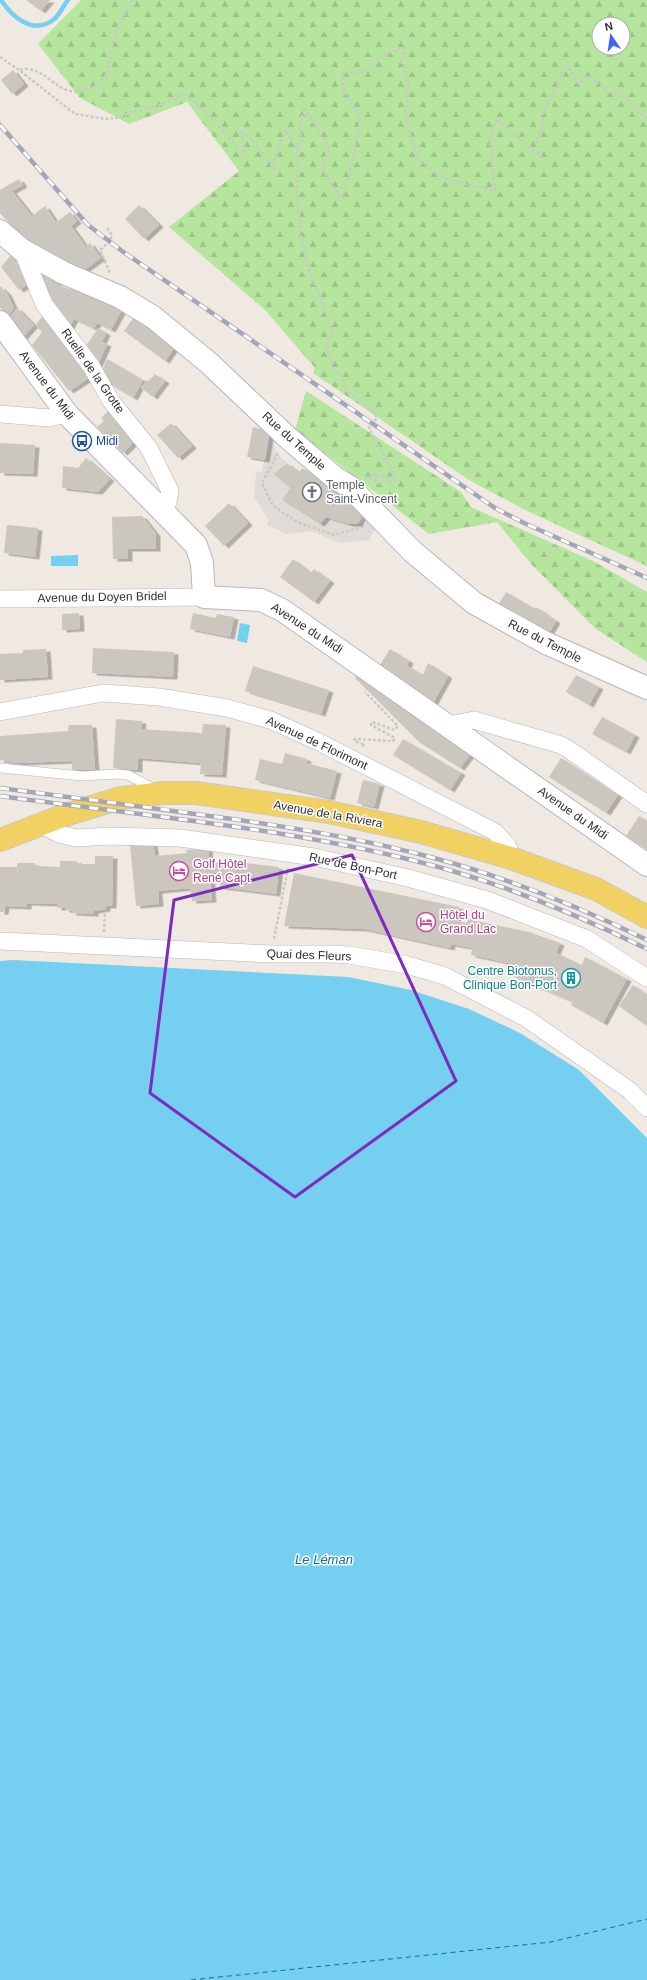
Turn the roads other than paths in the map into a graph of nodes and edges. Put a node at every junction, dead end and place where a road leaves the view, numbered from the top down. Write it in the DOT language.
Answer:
graph roads {
  1 [pos="0,231"];
  2 [pos="22,250"];
  3 [pos="0,322"];
  4 [pos="0,414"];
  5 [pos="67,414"];
  6 [pos="162,511"];
  7 [pos="204,597"];
  8 [pos="0,600"];
  9 [pos="647,688"];
  10 [pos="0,712"];
  11 [pos="449,725"];
  12 [pos="0,768"];
  13 [pos="163,792"];
  14 [pos="647,804"];
  15 [pos="40,824"];
  16 [pos="0,840"];
  17 [pos="511,858"];
  18 [pos="647,866"];
  19 [pos="647,917"];
  20 [pos="0,941"];
  21 [pos="647,978"];
  22 [pos="647,1108"];
  1 -- 2 [label="street, Rue du Temple"];
  2 -- 6 [label="street, Ruelle de la Grotte"];
  2 -- 9 [label="street, Rue du Temple"];
  3 -- 5 [label="street, Avenue du Midi"];
  4 -- 5 [label="street"];
  5 -- 6 [label="street, Avenue du Midi"];
  6 -- 7 [label="street, Avenue du Midi"];
  7 -- 8 [label="street, Avenue du Doyen Bridel"];
  7 -- 11 [label="street, Avenue du Midi"];
  10 -- 17 [label="street, Avenue de Florimont"];
  11 -- 14 [label="street"];
  11 -- 18 [label="street, Avenue du Midi"];
  12 -- 13 [label="lane"];
  13 -- 15 [label="main road, Avenue de la Riviera"];
  13 -- 17 [label="main road, Avenue de la Riviera"];
  15 -- 16 [label="main road, Avenue de la Riviera"];
  15 -- 21 [label="street, Rue de Bon-Port"];
  17 -- 19 [label="main road, Avenue de la Riviera"];
  20 -- 22 [label="street, Quai des Fleurs"];
}
